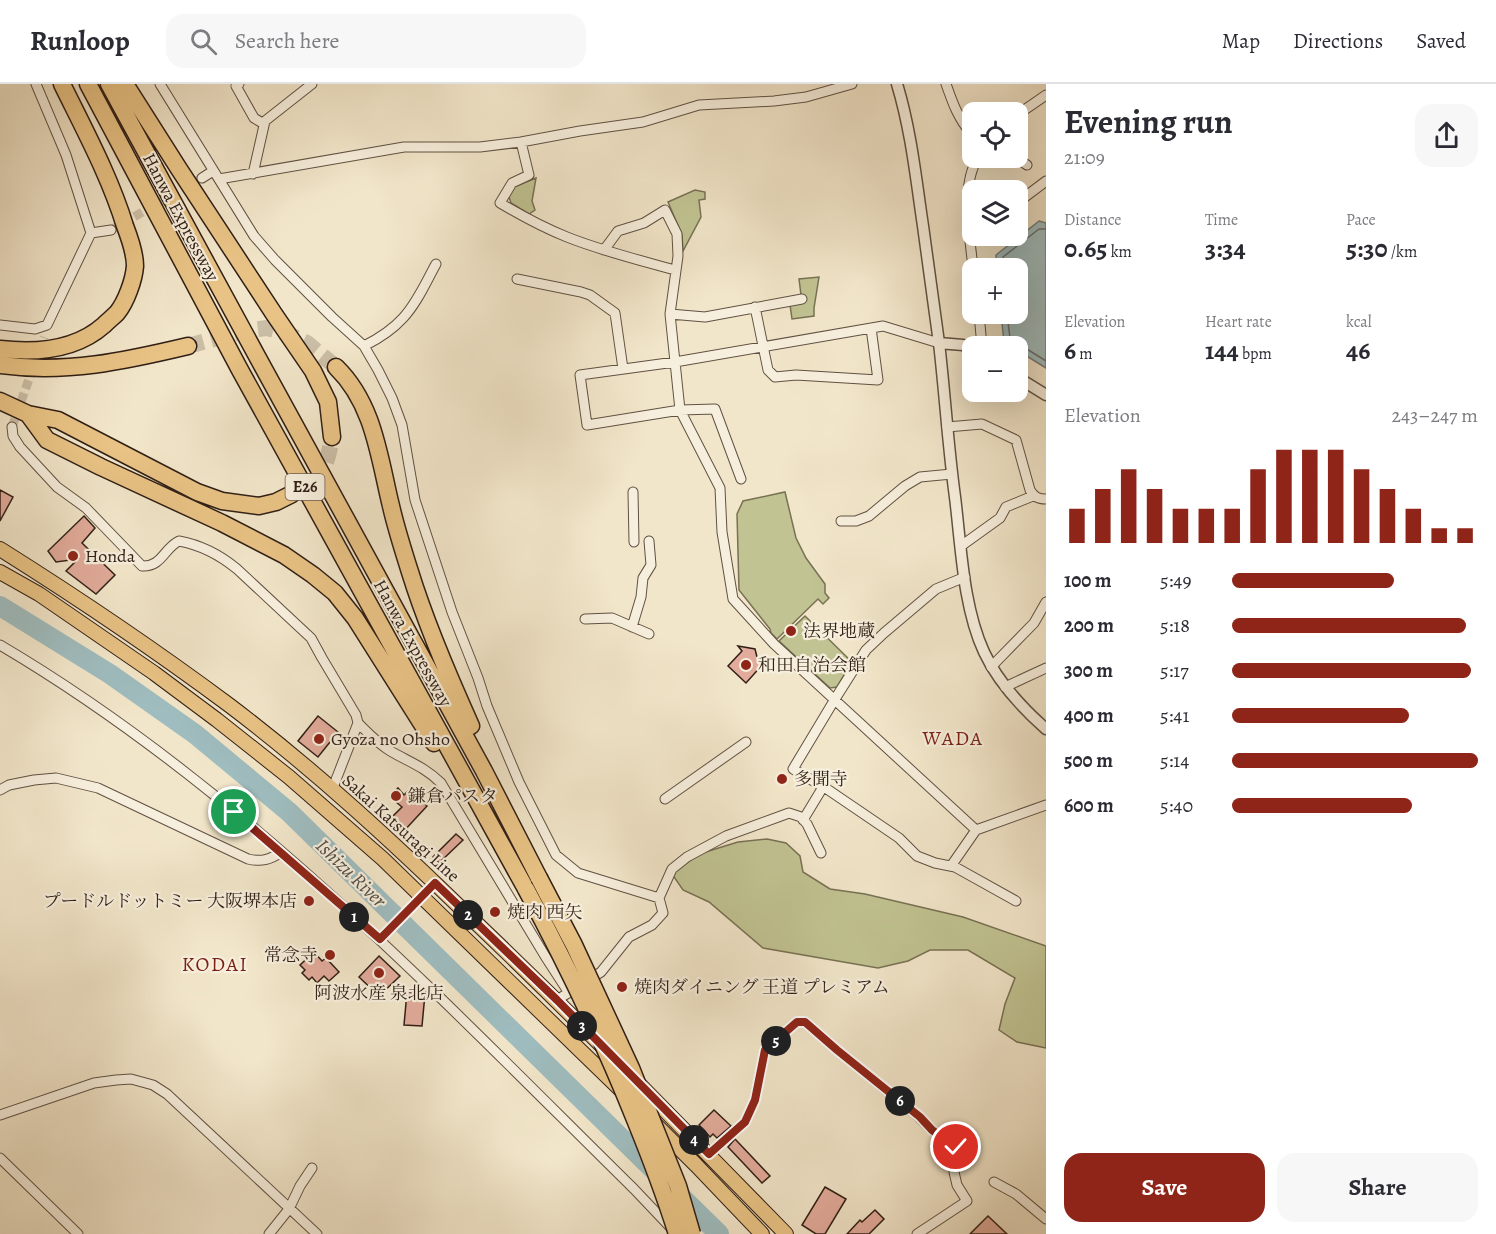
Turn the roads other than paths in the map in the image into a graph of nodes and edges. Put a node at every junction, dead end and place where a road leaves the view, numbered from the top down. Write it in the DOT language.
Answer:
graph roads {
  1 [pos="36,84"];
  2 [pos="62,84"];
  3 [pos="88,84"];
  4 [pos="110,84"];
  5 [pos="125,84"];
  6 [pos="160,84"];
  7 [pos="239,84"];
  8 [pos="312,84"];
  9 [pos="852,84"];
  10 [pos="897,84"];
  11 [pos="946,84"];
  12 [pos="1046,95"];
  13 [pos="1028,107"];
  14 [pos="962,122"];
  15 [pos="264,124"];
  16 [pos="521,142"];
  17 [pos="253,174"];
  18 [pos="216,175"];
  19 [pos="202,178"];
  20 [pos="1046,181"];
  21 [pos="1028,195"];
  22 [pos="111,230"];
  23 [pos="91,233"];
  24 [pos="604,250"];
  25 [pos="436,264"];
  26 [pos="675,270"];
  27 [pos="517,279"];
  28 [pos="802,298"];
  29 [pos="755,307"];
  30 [pos="670,314"];
  31 [pos="0,325"];
  32 [pos="47,326"];
  33 [pos="871,328"];
  34 [pos="44,337"];
  35 [pos="939,343"];
  36 [pos="764,345"];
  37 [pos="962,345"];
  38 [pos="188,346"];
  39 [pos="364,346"];
  40 [pos="0,349"];
  41 [pos="675,362"];
  42 [pos="0,365"];
  43 [pos="336,367"];
  44 [pos="623,369"];
  45 [pos="1028,384"];
  46 [pos="1046,395"];
  47 [pos="0,401"];
  48 [pos="680,410"];
  49 [pos="28,414"];
  50 [pos="12,428"];
  51 [pos="947,428"];
  52 [pos="332,437"];
  53 [pos="952,474"];
  54 [pos="741,479"];
  55 [pos="633,492"];
  56 [pos="292,494"];
  57 [pos="1034,496"];
  58 [pos="1046,498"];
  59 [pos="841,521"];
  60 [pos="649,541"];
  61 [pos="634,542"];
  62 [pos="961,546"];
  63 [pos="0,549"];
  64 [pos="0,572"];
  65 [pos="964,577"];
  66 [pos="1046,602"];
  67 [pos="585,619"];
  68 [pos="632,627"];
  69 [pos="649,634"];
  70 [pos="0,645"];
  71 [pos="991,667"];
  72 [pos="1046,668"];
  73 [pos="1005,687"];
  74 [pos="835,699"];
  75 [pos="358,723"];
  76 [pos="1046,729"];
  77 [pos="746,742"];
  78 [pos="484,771"];
  79 [pos="823,786"];
  80 [pos="0,790"];
  81 [pos="332,790"];
  82 [pos="665,798"];
  83 [pos="1046,805"];
  84 [pos="803,820"];
  85 [pos="976,830"];
  86 [pos="281,852"];
  87 [pos="821,852"];
  88 [pos="951,866"];
  89 [pos="435,883"];
  90 [pos="533,884"];
  91 [pos="659,898"];
  92 [pos="417,900"];
  93 [pos="1016,901"];
  94 [pos="382,937"];
  95 [pos="563,996"];
  96 [pos="605,1050"];
  97 [pos="0,1115"];
  98 [pos="709,1154"];
  99 [pos="0,1158"];
  100 [pos="312,1168"];
  101 [pos="994,1182"];
  102 [pos="289,1209"];
  103 [pos="1046,1219"];
  104 [pos="78,1234"];
  105 [pos="269,1234"];
  106 [pos="317,1234"];
  107 [pos="677,1234"];
  108 [pos="692,1234"];
  109 [pos="762,1234"];
  110 [pos="786,1234"];
  111 [pos="916,1234"];
  1 -- 23 [label="street"];
  2 -- 40 [label="highway"];
  3 -- 90 [label="highway, Hanwa Expressway / E26"];
  4 -- 78 [label="highway, Hanwa Expressway / E26"];
  5 -- 52 [label="highway"];
  6 -- 18 [label="street"];
  7 -- 15 [label="street"];
  8 -- 15 [label="street"];
  9 -- 16 [label="street"];
  10 -- 35 [label="street"];
  11 -- 14 [label="street"];
  12 -- 13 [label="street"];
  15 -- 17 [label="street"];
  16 -- 17 [label="street"];
  16 -- 24 [label="street"];
  17 -- 18 [label="street"];
  18 -- 19 [label="street"];
  18 -- 39 [label="street"];
  20 -- 21 [label="street"];
  22 -- 23 [label="street"];
  23 -- 32 [label="street"];
  24 -- 26 [label="street"];
  24 -- 26 [label="street"];
  25 -- 39 [label="street"];
  26 -- 30 [label="street"];
  27 -- 44 [label="street"];
  28 -- 29 [label="street"];
  29 -- 30 [label="street"];
  29 -- 36 [label="street"];
  30 -- 41 [label="street"];
  31 -- 32 [label="street"];
  32 -- 34 [label="street"];
  33 -- 35 [label="street"];
  33 -- 36 [label="street"];
  33 -- 36 [label="street"];
  35 -- 37 [label="street"];
  35 -- 51 [label="street"];
  36 -- 41 [label="street"];
  38 -- 42 [label="highway"];
  39 -- 91 [label="street"];
  41 -- 44 [label="street"];
  41 -- 48 [label="street"];
  43 -- 78 [label="highway"];
  44 -- 48 [label="street"];
  45 -- 46 [label="street"];
  47 -- 49 [label="highway"];
  48 -- 54 [label="street"];
  48 -- 74 [label="street"];
  49 -- 56 [label="highway"];
  49 -- 90 [label="highway"];
  50 -- 75 [label="street"];
  51 -- 53 [label="street"];
  51 -- 57 [label="street"];
  53 -- 59 [label="street"];
  53 -- 62 [label="street"];
  55 -- 61 [label="street"];
  57 -- 58 [label="street"];
  57 -- 62 [label="street"];
  60 -- 68 [label="street"];
  62 -- 65 [label="street"];
  63 -- 81 [label="main road, Sakai Katsuragi Line"];
  64 -- 92 [label="main road, Sakai Katsuragi Line"];
  65 -- 71 [label="street"];
  65 -- 74 [label="street"];
  66 -- 71 [label="street"];
  67 -- 68 [label="street"];
  68 -- 69 [label="street"];
  70 -- 86 [label="street"];
  71 -- 73 [label="street"];
  72 -- 73 [label="street"];
  73 -- 76 [label="street"];
  74 -- 79 [label="street"];
  74 -- 85 [label="street"];
  75 -- 81 [label="street"];
  75 -- 95 [label="street"];
  77 -- 82 [label="street"];
  78 -- 90 [label="highway, Hanwa Expressway / E26"];
  79 -- 84 [label="street"];
  79 -- 88 [label="street"];
  80 -- 86 [label="street"];
  81 -- 89 [label="main road, Sakai Katsuragi Line"];
  83 -- 85 [label="street"];
  84 -- 87 [label="street"];
  84 -- 91 [label="street"];
  85 -- 88 [label="street"];
  86 -- 94 [label="street"];
  88 -- 93 [label="street"];
  89 -- 92 [label="street"];
  89 -- 95 [label="main road, Sakai Katsuragi Line"];
  90 -- 96 [label="highway, Hanwa Expressway / E26, bridge"];
  90 -- 108 [label="highway, Hanwa Expressway / E26, bridge"];
  91 -- 95 [label="street"];
  92 -- 94 [label="street"];
  92 -- 109 [label="main road, Sakai Katsuragi Line"];
  94 -- 107 [label="street"];
  95 -- 96 [label="main road, Sakai Katsuragi Line"];
  96 -- 98 [label="main road, Sakai Katsuragi Line"];
  96 -- 107 [label="highway, Hanwa Expressway / E26, bridge"];
  97 -- 102 [label="street"];
  98 -- 110 [label="main road, Sakai Katsuragi Line"];
  98 -- 111 [label="street"];
  99 -- 104 [label="street"];
  100 -- 102 [label="street"];
  101 -- 103 [label="street"];
  102 -- 105 [label="street"];
  102 -- 106 [label="street"];
}
